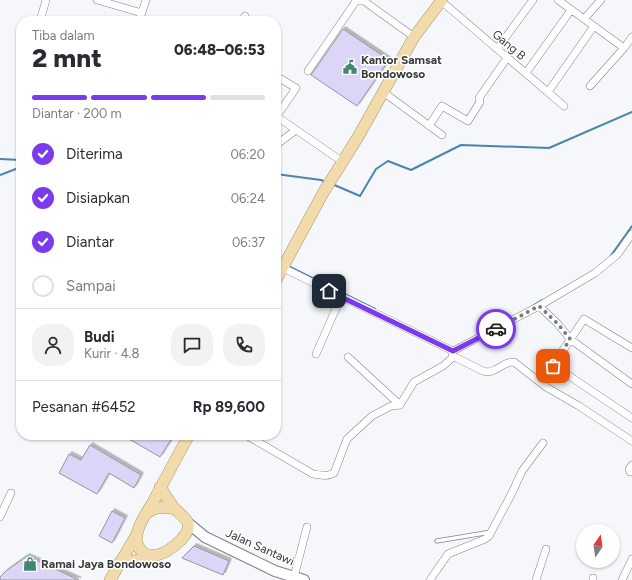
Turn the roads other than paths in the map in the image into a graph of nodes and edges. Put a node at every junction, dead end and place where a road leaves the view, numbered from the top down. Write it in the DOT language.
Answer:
graph roads {
  1 [pos="46,0"];
  2 [pos="97,0"];
  3 [pos="146,0"];
  4 [pos="361,0"];
  5 [pos="441,0"];
  6 [pos="533,0"];
  7 [pos="558,0"];
  8 [pos="601,0"];
  9 [pos="571,10"];
  10 [pos="142,13"];
  11 [pos="41,16"];
  12 [pos="141,16"];
  13 [pos="584,19"];
  14 [pos="594,26"];
  15 [pos="414,37"];
  16 [pos="632,38"];
  17 [pos="624,48"];
  18 [pos="497,49"];
  19 [pos="507,58"];
  20 [pos="308,71"];
  21 [pos="526,74"];
  22 [pos="281,79"];
  23 [pos="590,86"];
  24 [pos="383,92"];
  25 [pos="548,92"];
  26 [pos="564,106"];
  27 [pos="281,109"];
  28 [pos="281,120"];
  29 [pos="429,126"];
  30 [pos="296,130"];
  31 [pos="442,135"];
  32 [pos="281,141"];
  33 [pos="343,162"];
  34 [pos="632,234"];
  35 [pos="285,264"];
  36 [pos="281,271"];
  37 [pos="341,297"];
  38 [pos="539,306"];
  39 [pos="570,339"];
  40 [pos="632,348"];
  41 [pos="453,353"];
  42 [pos="316,354"];
  43 [pos="348,357"];
  44 [pos="632,384"];
  45 [pos="400,404"];
  46 [pos="632,418"];
  47 [pos="186,440"];
  48 [pos="255,440"];
  49 [pos="632,441"];
  50 [pos="543,443"];
  51 [pos="160,488"];
  52 [pos="11,493"];
  53 [pos="175,509"];
  54 [pos="147,513"];
  55 [pos="0,517"];
  56 [pos="188,522"];
  57 [pos="308,527"];
  58 [pos="490,532"];
  59 [pos="137,534"];
  60 [pos="205,537"];
  61 [pos="181,540"];
  62 [pos="437,541"];
  63 [pos="546,549"];
  64 [pos="150,556"];
  65 [pos="632,559"];
  66 [pos="120,562"];
  67 [pos="626,577"];
  68 [pos="299,578"];
  69 [pos="110,580"];
  70 [pos="430,580"];
  71 [pos="536,580"];
  1 -- 11 [label="street"];
  2 -- 10 [label="street"];
  3 -- 10 [label="street"];
  4 -- 15 [label="street"];
  4 -- 20 [label="street"];
  5 -- 15 [label="main road"];
  5 -- 18 [label="street, Gang B"];
  6 -- 18 [label="street"];
  7 -- 9 [label="street"];
  8 -- 13 [label="street"];
  9 -- 13 [label="street"];
  9 -- 21 [label="street"];
  10 -- 12 [label="street"];
  13 -- 14 [label="street"];
  14 -- 17 [label="street"];
  14 -- 25 [label="street"];
  15 -- 24 [label="main road"];
  16 -- 17 [label="street"];
  17 -- 23 [label="street"];
  18 -- 19 [label="street, Gang B"];
  19 -- 21 [label="street, Gang B"];
  19 -- 29 [label="street"];
  21 -- 25 [label="street, Gang B"];
  22 -- 27 [label="street"];
  24 -- 29 [label="street"];
  24 -- 33 [label="main road"];
  25 -- 26 [label="street, Gang B"];
  28 -- 30 [label="street"];
  29 -- 31 [label="street"];
  30 -- 32 [label="street"];
  30 -- 33 [label="street"];
  33 -- 35 [label="main road"];
  34 -- 38 [label="street"];
  35 -- 36 [label="main road"];
  35 -- 37 [label="street"];
  37 -- 41 [label="street"];
  37 -- 42 [label="street"];
  38 -- 39 [label="street"];
  38 -- 41 [label="street"];
  39 -- 40 [label="street"];
  39 -- 44 [label="street"];
  39 -- 46 [label="street"];
  41 -- 45 [label="street"];
  41 -- 49 [label="street"];
  43 -- 45 [label="street"];
  45 -- 48 [label="street"];
  47 -- 51 [label="main road"];
  50 -- 58 [label="street"];
  51 -- 53 [label="main road"];
  51 -- 54 [label="main road"];
  52 -- 55 [label="street"];
  53 -- 54 [label="main road"];
  53 -- 56 [label="main road"];
  54 -- 59 [label="main road"];
  56 -- 60 [label="main road, Jalan Santawi"];
  56 -- 61 [label="main road"];
  57 -- 68 [label="street"];
  58 -- 62 [label="lane"];
  58 -- 70 [label="street"];
  59 -- 64 [label="main road"];
  59 -- 66 [label="main road"];
  60 -- 61 [label="main road"];
  60 -- 68 [label="main road, Jalan Santawi"];
  61 -- 64 [label="main road"];
  63 -- 71 [label="street"];
  64 -- 66 [label="main road"];
  65 -- 67 [label="street"];
  66 -- 69 [label="main road"];
}
